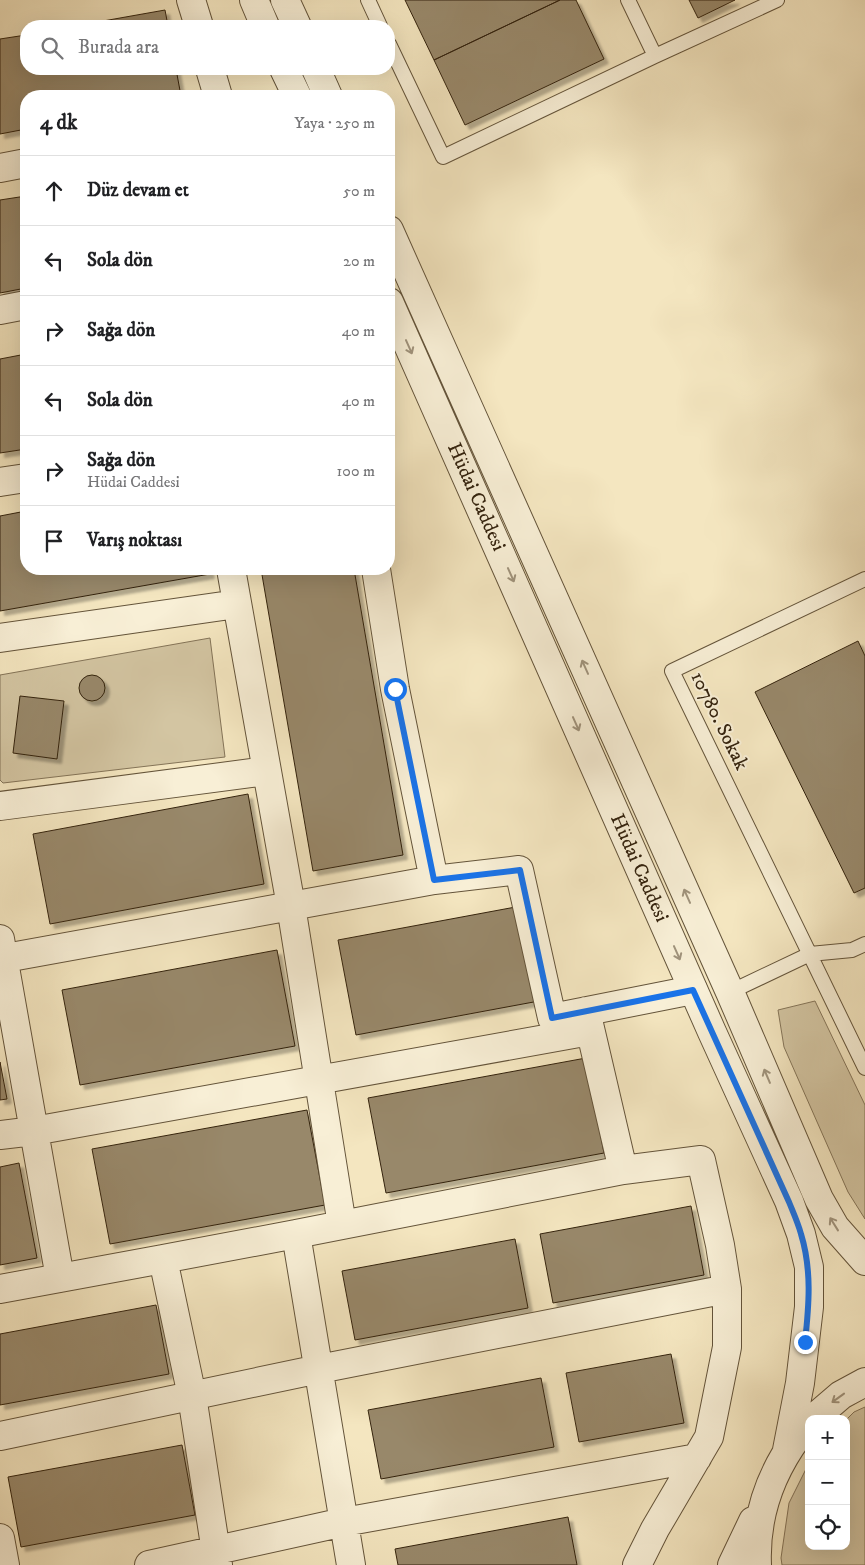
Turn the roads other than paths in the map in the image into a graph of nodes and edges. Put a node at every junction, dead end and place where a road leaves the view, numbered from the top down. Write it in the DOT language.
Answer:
graph roads {
  1 [pos="191,0"];
  2 [pos="254,0"];
  3 [pos="285,0"];
  4 [pos="368,0"];
  5 [pos="628,0"];
  6 [pos="778,0"];
  7 [pos="196,20"];
  8 [pos="262,20"];
  9 [pos="294,20"];
  10 [pos="377,20"];
  11 [pos="655,56"];
  12 [pos="395,57"];
  13 [pos="212,75"];
  14 [pos="287,75"];
  15 [pos="319,75"];
  16 [pos="216,90"];
  17 [pos="294,90"];
  18 [pos="325,90"];
  19 [pos="20,164"];
  20 [pos="0,168"];
  21 [pos="395,243"];
  22 [pos="20,306"];
  23 [pos="0,310"];
  24 [pos="395,316"];
  25 [pos="20,479"];
  26 [pos="0,482"];
  27 [pos="232,575"];
  28 [pos="377,575"];
  29 [pos="865,579"];
  30 [pos="238,604"];
  31 [pos="0,638"];
  32 [pos="267,771"];
  33 [pos="0,806"];
  34 [pos="434,880"];
  35 [pos="290,906"];
  36 [pos="865,944"];
  37 [pos="1,952"];
  38 [pos="810,954"];
  39 [pos="693,990"];
  40 [pos="730,992"];
  41 [pos="588,1021"];
  42 [pos="865,1068"];
  43 [pos="318,1080"];
  44 [pos="34,1131"];
  45 [pos="0,1135"];
  46 [pos="623,1170"];
  47 [pos="342,1225"];
  48 [pos="296,1234"];
  49 [pos="163,1259"];
  50 [pos="865,1261"];
  51 [pos="60,1278"];
  52 [pos="0,1289"];
  53 [pos="727,1289"];
  54 [pos="319,1370"];
  55 [pos="865,1382"];
  56 [pos="192,1396"];
  57 [pos="816,1415"];
  58 [pos="805,1428"];
  59 [pos="0,1436"];
  60 [pos="788,1450"];
  61 [pos="697,1458"];
  62 [pos="769,1485"];
  63 [pos="344,1522"];
  64 [pos="0,1538"];
  65 [pos="216,1558"];
  66 [pos="5,1565"];
  67 [pos="149,1565"];
  68 [pos="351,1565"];
  69 [pos="637,1565"];
  70 [pos="732,1565"];
  71 [pos="757,1565"];
  1 -- 7 [label="street"];
  2 -- 8 [label="street"];
  3 -- 9 [label="street"];
  4 -- 10 [label="lane"];
  5 -- 11 [label="lane"];
  6 -- 11 [label="lane"];
  11 -- 12 [label="lane"];
  13 -- 16 [label="street"];
  14 -- 17 [label="street"];
  15 -- 18 [label="street"];
  19 -- 20 [label="street"];
  40 -- 21 [label="street, Hüdai Caddesi, one-way"];
  22 -- 23 [label="street"];
  24 -- 39 [label="street, Hüdai Caddesi, one-way"];
  25 -- 26 [label="street"];
  27 -- 30 [label="street"];
  28 -- 34 [label="street"];
  29 -- 38 [label="lane, 10780. Sokak"];
  30 -- 31 [label="street"];
  30 -- 32 [label="street"];
  32 -- 33 [label="street"];
  32 -- 35 [label="street"];
  34 -- 35 [label="street"];
  34 -- 41 [label="street"];
  35 -- 37 [label="street"];
  35 -- 43 [label="street"];
  36 -- 38 [label="lane"];
  37 -- 44 [label="street"];
  38 -- 40 [label="lane"];
  38 -- 42 [label="lane"];
  39 -- 41 [label="street"];
  39 -- 60 [label="street, Hüdai Caddesi"];
  50 -- 40 [label="street, Hüdai Caddesi, one-way"];
  41 -- 43 [label="street"];
  41 -- 46 [label="street"];
  43 -- 44 [label="street"];
  43 -- 47 [label="street"];
  44 -- 45 [label="street"];
  44 -- 51 [label="street"];
  46 -- 47 [label="street"];
  46 -- 53 [label="street"];
  47 -- 48 [label="street"];
  48 -- 49 [label="street"];
  48 -- 54 [label="street"];
  49 -- 51 [label="street"];
  49 -- 56 [label="street"];
  51 -- 52 [label="street"];
  53 -- 54 [label="street"];
  53 -- 61 [label="street"];
  54 -- 56 [label="street"];
  54 -- 63 [label="street"];
  55 -- 57 [label="street, one-way"];
  56 -- 59 [label="street"];
  56 -- 65 [label="street"];
  58 -- 60 [label="street"];
  60 -- 62 [label="street"];
  61 -- 63 [label="street"];
  61 -- 69 [label="street"];
  62 -- 70 [label="street"];
  62 -- 71 [label="street"];
  63 -- 65 [label="street"];
  63 -- 68 [label="street"];
  64 -- 66 [label="street"];
  65 -- 67 [label="street"];
}
